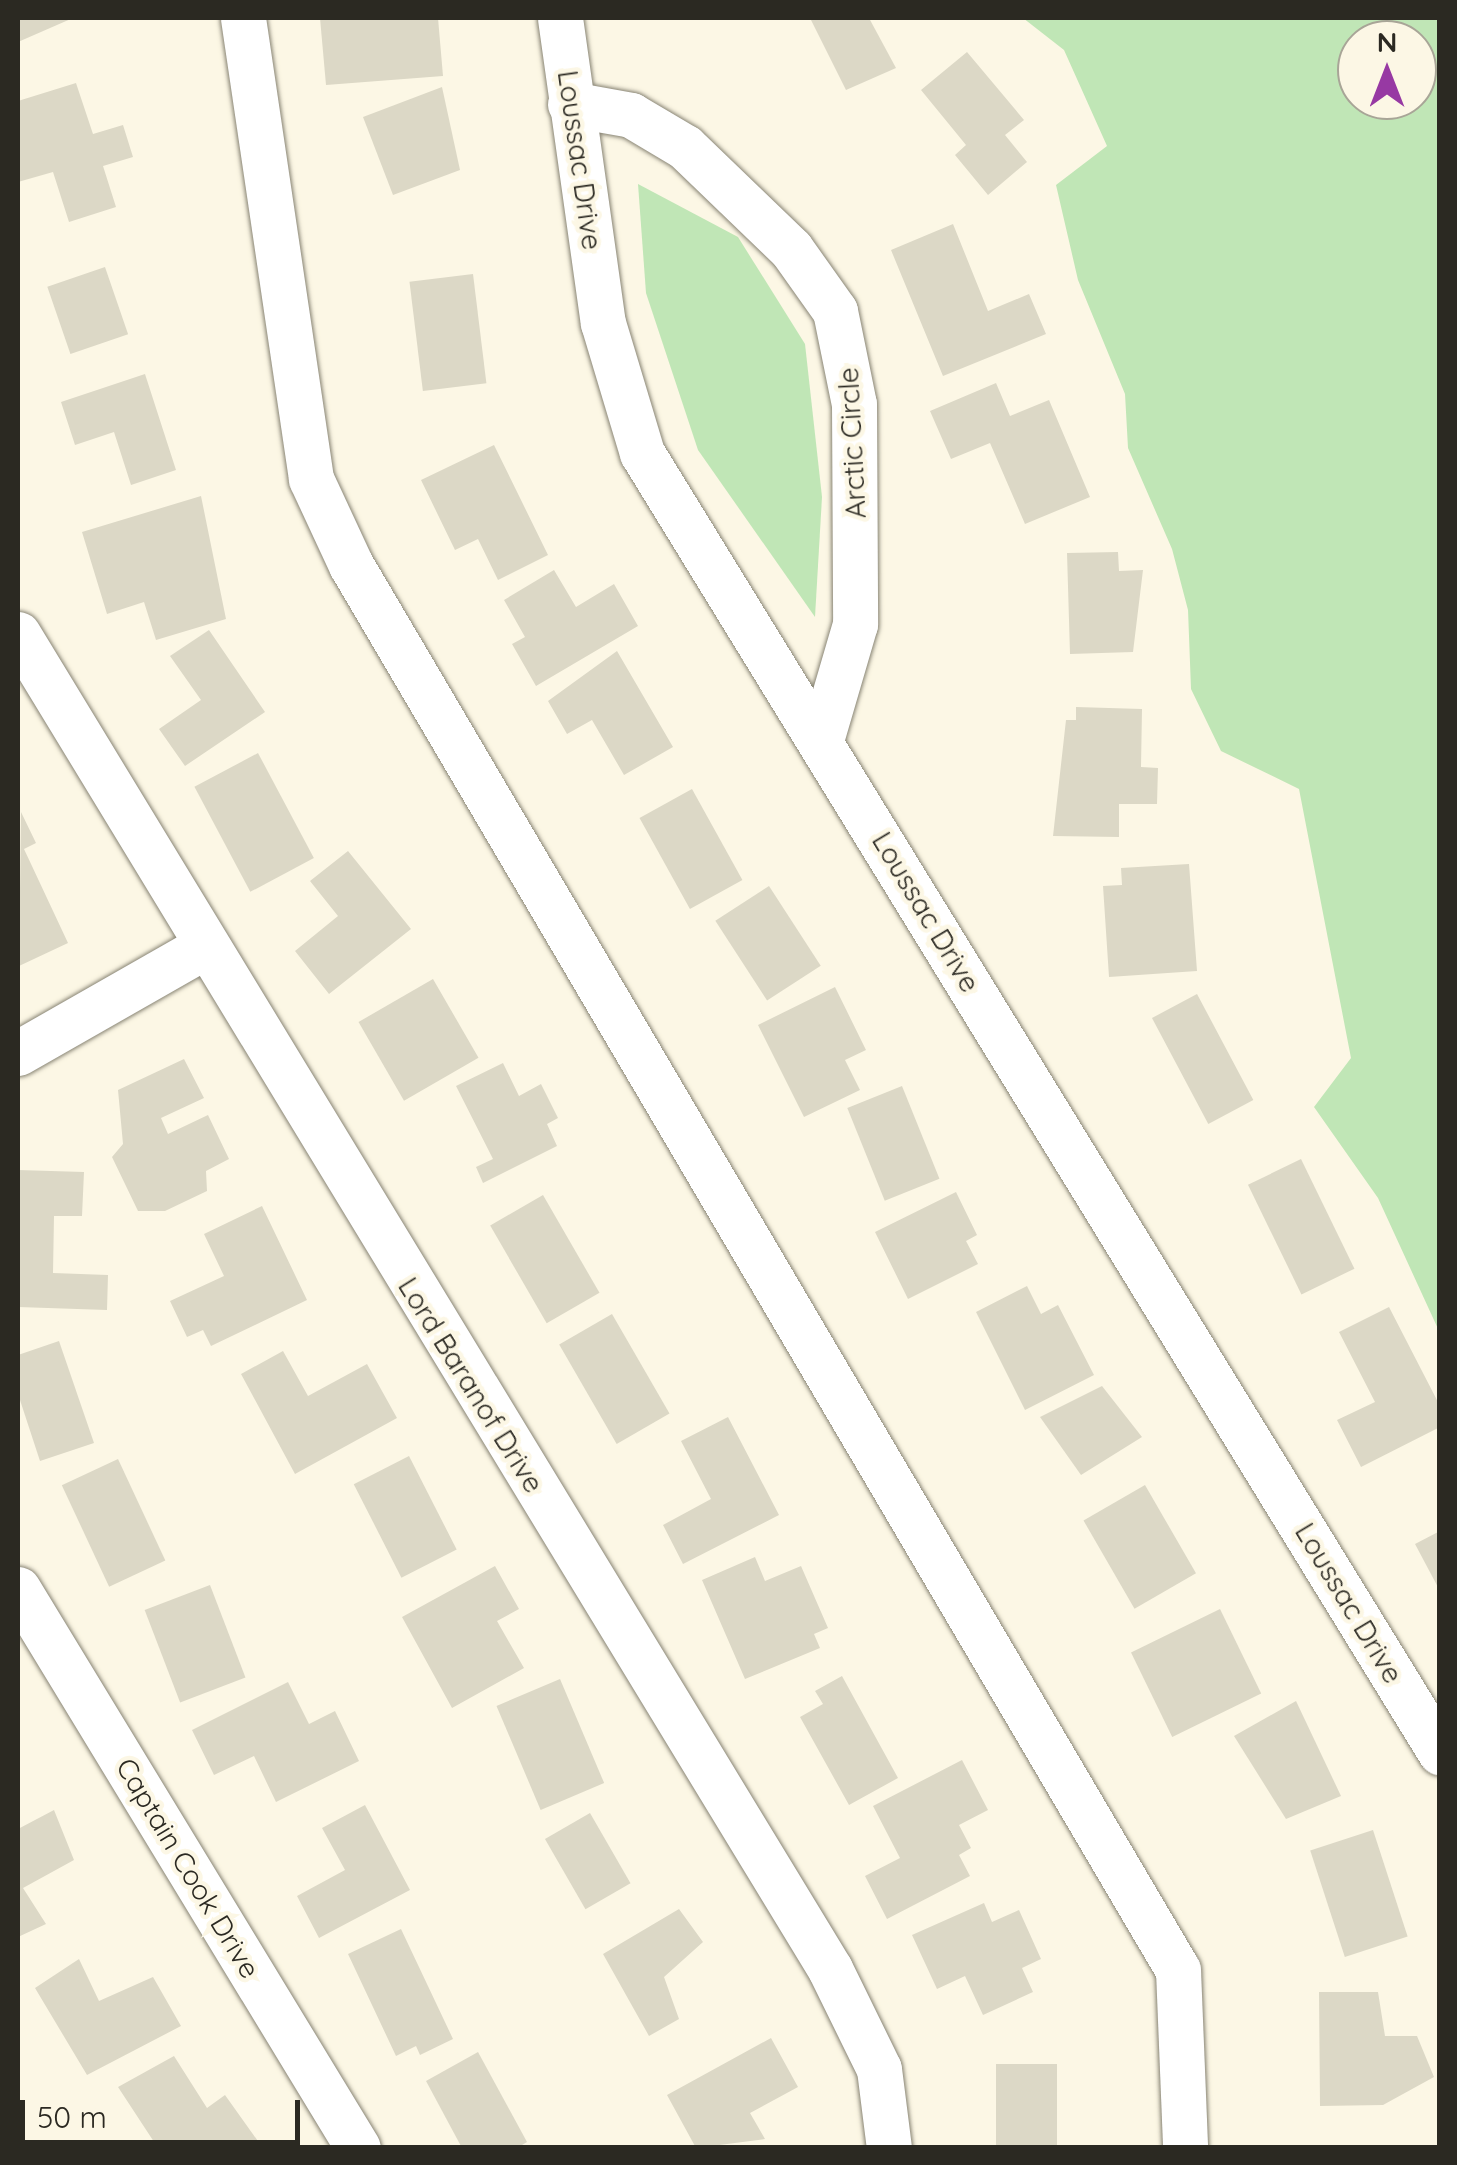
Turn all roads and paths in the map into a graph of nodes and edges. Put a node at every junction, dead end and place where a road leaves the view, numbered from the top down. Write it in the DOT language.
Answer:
graph roads {
  1 [pos="244,18"];
  2 [pos="560,18"];
  3 [pos="570,104"];
  4 [pos="18,634"];
  5 [pos="820,740"];
  6 [pos="202,948"];
  7 [pos="18,1053"];
  8 [pos="18,1589"];
  9 [pos="1440,1752"];
  10 [pos="358,2148"];
  11 [pos="889,2148"];
  12 [pos="1185,2148"];
  1 -- 12 [label="street"];
  2 -- 3 [label="street, Loussac Drive"];
  3 -- 5 [label="street, Loussac Drive"];
  3 -- 5 [label="street, Arctic Circle"];
  4 -- 6 [label="street, Lord Baranof Drive"];
  5 -- 9 [label="street, Loussac Drive"];
  6 -- 7 [label="street"];
  6 -- 11 [label="street, Lord Baranof Drive"];
  8 -- 10 [label="street, Captain Cook Drive"];
}
